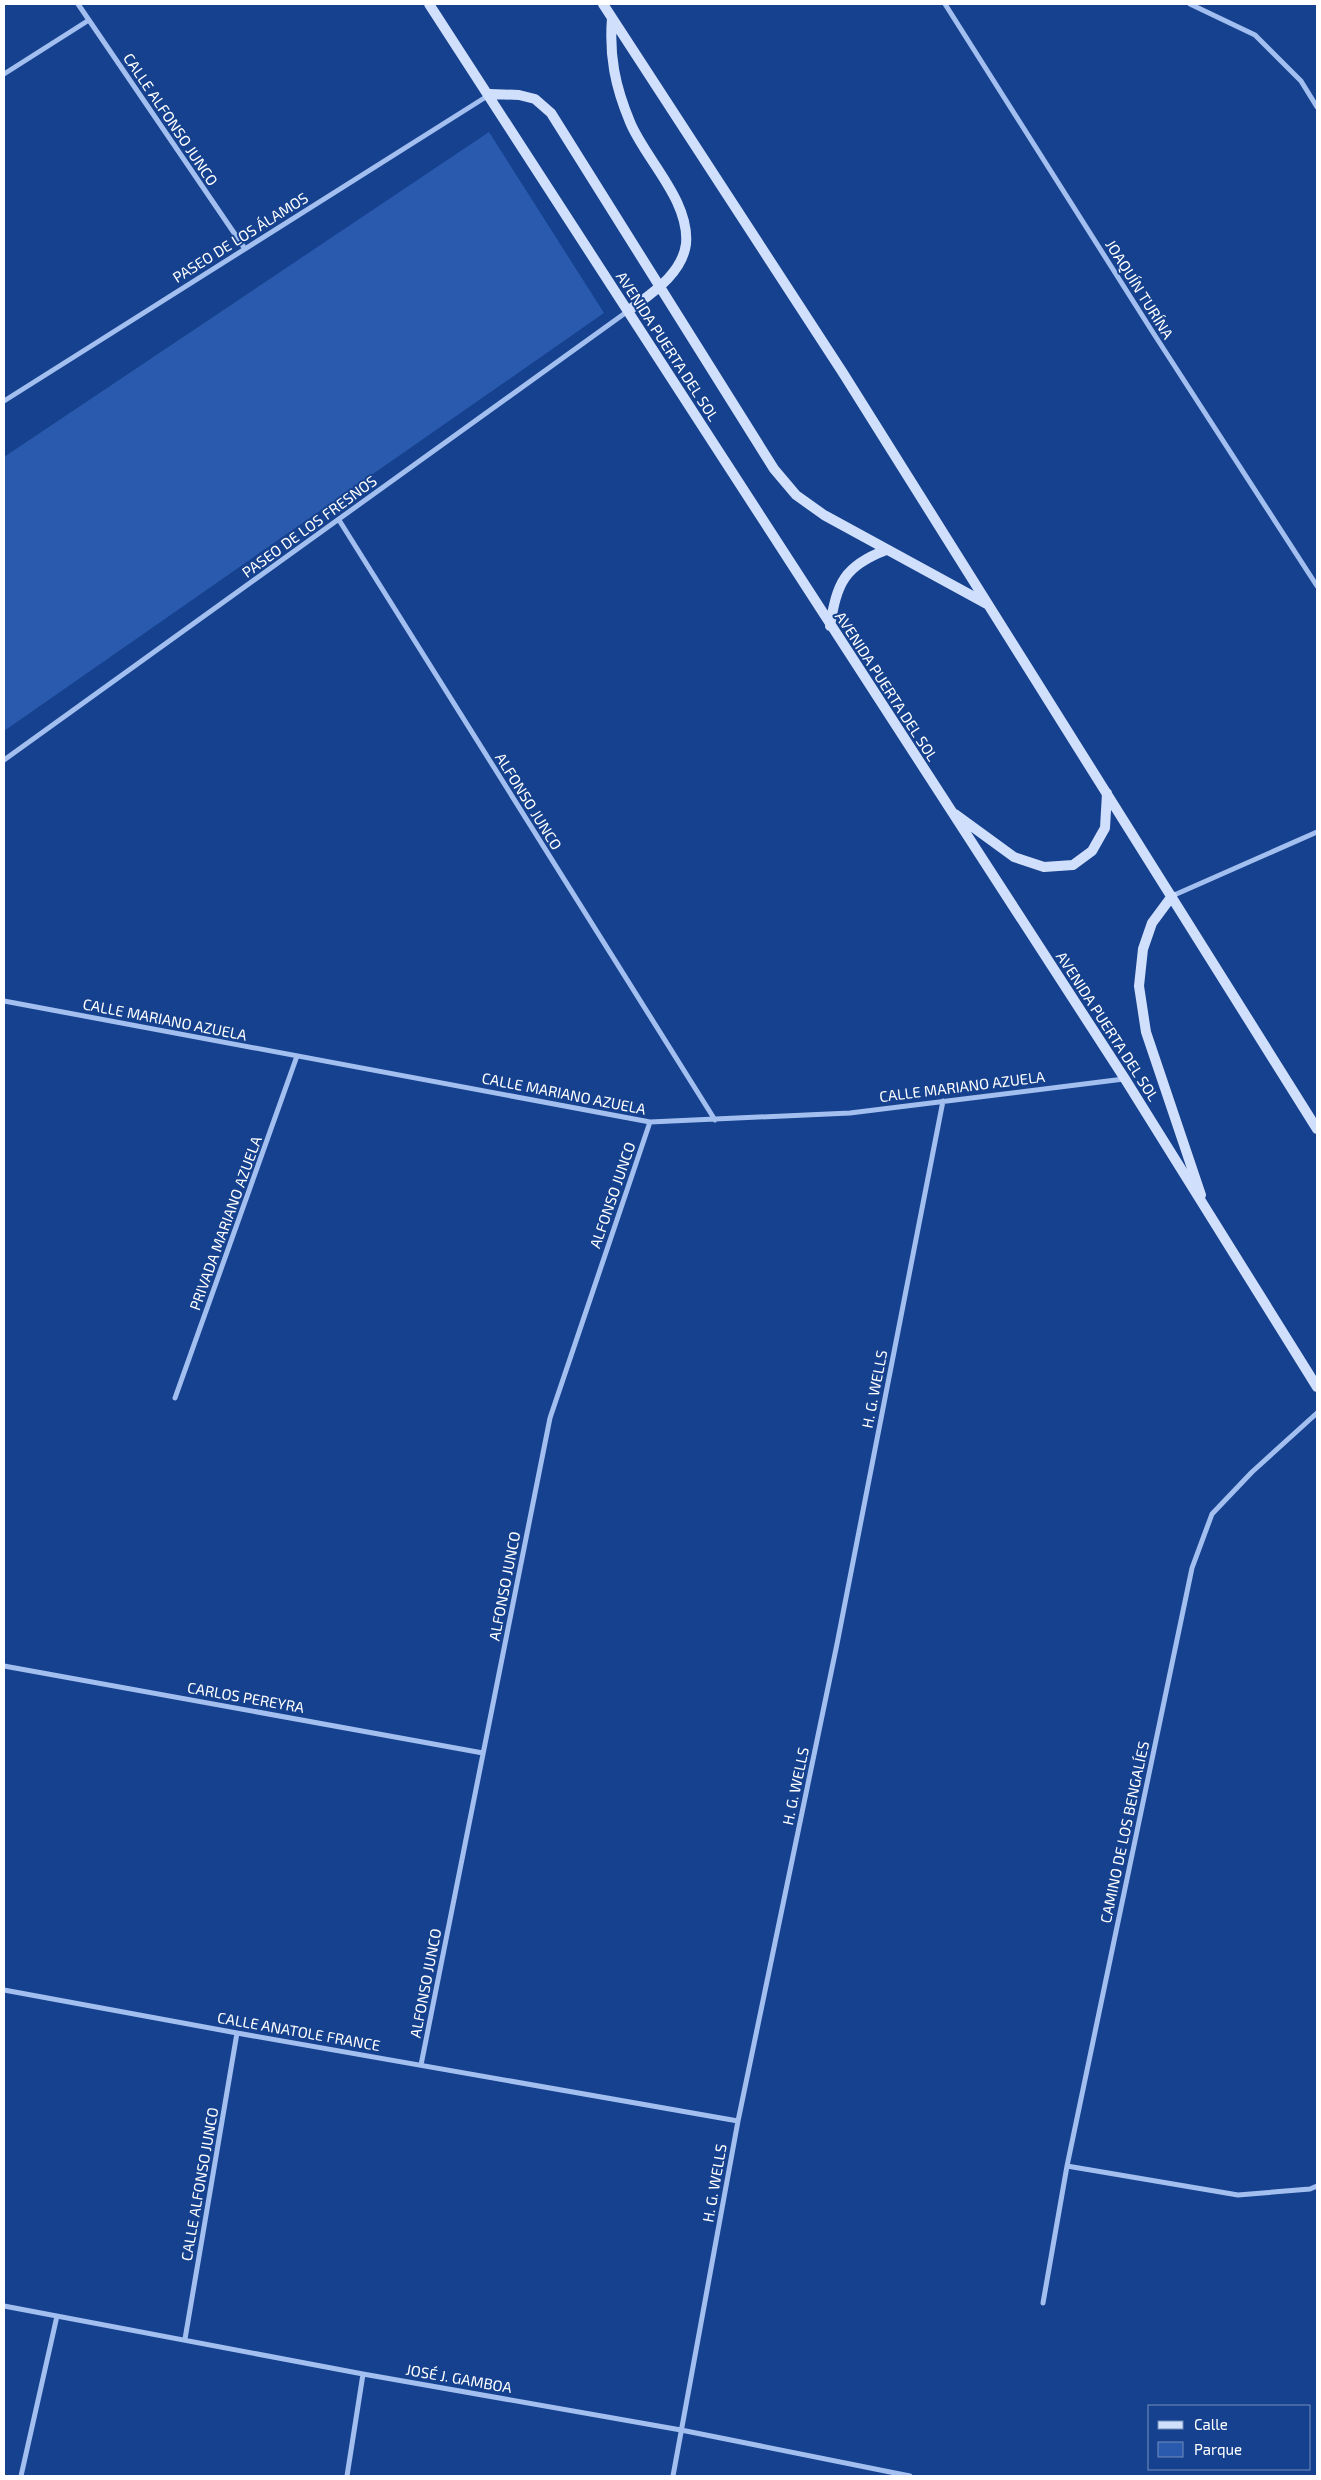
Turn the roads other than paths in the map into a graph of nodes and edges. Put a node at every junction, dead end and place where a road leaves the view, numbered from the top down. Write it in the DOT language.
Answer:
graph roads {
  1 [pos="78,4"];
  2 [pos="429,4"];
  3 [pos="603,4"];
  4 [pos="944,4"];
  5 [pos="1190,4"];
  6 [pos="612,18"];
  7 [pos="89,20"];
  8 [pos="4,74"];
  9 [pos="490,94"];
  10 [pos="1317,107"];
  11 [pos="244,249"];
  12 [pos="660,286"];
  13 [pos="628,312"];
  14 [pos="4,401"];
  15 [pos="339,520"];
  16 [pos="886,550"];
  17 [pos="1317,586"];
  18 [pos="988,604"];
  19 [pos="830,626"];
  20 [pos="4,760"];
  21 [pos="1107,793"];
  22 [pos="948,809"];
  23 [pos="1317,832"];
  24 [pos="1172,896"];
  25 [pos="4,1001"];
  26 [pos="297,1056"];
  27 [pos="1125,1079"];
  28 [pos="943,1101"];
  29 [pos="715,1120"];
  30 [pos="650,1122"];
  31 [pos="1317,1129"];
  32 [pos="1208,1214"];
  33 [pos="1317,1387"];
  34 [pos="175,1398"];
  35 [pos="1317,1412"];
  36 [pos="4,1666"];
  37 [pos="483,1753"];
  38 [pos="4,1990"];
  39 [pos="237,2033"];
  40 [pos="421,2065"];
  41 [pos="738,2121"];
  42 [pos="1067,2166"];
  43 [pos="1317,2186"];
  44 [pos="1043,2303"];
  45 [pos="4,2306"];
  46 [pos="57,2316"];
  47 [pos="185,2339"];
  48 [pos="363,2374"];
  49 [pos="682,2430"];
  50 [pos="21,2476"];
  51 [pos="347,2476"];
  52 [pos="673,2476"];
  53 [pos="910,2476"];
  1 -- 7 [label="street, CALLE ALFONSO JUNCO"];
  2 -- 9 [label="main road, AVENIDA PUERTA DEL SOL"];
  3 -- 6 [label="main road"];
  4 -- 17 [label="street, JOAQUÍN TURÍNA"];
  5 -- 10 [label="street"];
  6 -- 12 [label="main road"];
  6 -- 18 [label="main road"];
  7 -- 8 [label="street"];
  7 -- 11 [label="street, CALLE ALFONSO JUNCO"];
  9 -- 11 [label="street, PASEO DE LOS ÁLAMOS"];
  9 -- 12 [label="main road"];
  9 -- 13 [label="main road, AVENIDA PUERTA DEL SOL"];
  11 -- 14 [label="street, PASEO DE LOS ÁLAMOS"];
  12 -- 13 [label="main road"];
  12 -- 16 [label="main road"];
  13 -- 15 [label="street, PASEO DE LOS FRESNOS"];
  13 -- 19 [label="main road, AVENIDA PUERTA DEL SOL"];
  15 -- 20 [label="street, PASEO DE LOS FRESNOS"];
  15 -- 29 [label="street, ALFONSO JUNCO"];
  16 -- 18 [label="main road"];
  16 -- 19 [label="main road"];
  18 -- 21 [label="main road"];
  19 -- 22 [label="main road, AVENIDA PUERTA DEL SOL"];
  21 -- 22 [label="main road"];
  21 -- 24 [label="main road"];
  22 -- 27 [label="main road, AVENIDA PUERTA DEL SOL"];
  23 -- 24 [label="street"];
  24 -- 31 [label="main road"];
  24 -- 32 [label="main road"];
  25 -- 26 [label="street, CALLE MARIANO AZUELA"];
  26 -- 30 [label="street, CALLE MARIANO AZUELA"];
  26 -- 34 [label="street, PRIVADA MARIANO AZUELA"];
  27 -- 28 [label="street, CALLE MARIANO AZUELA"];
  27 -- 32 [label="main road, AVENIDA PUERTA DEL SOL"];
  28 -- 29 [label="street, CALLE MARIANO AZUELA"];
  28 -- 41 [label="street, H. G. WELLS"];
  29 -- 30 [label="street, CALLE MARIANO AZUELA"];
  30 -- 37 [label="street, ALFONSO JUNCO"];
  32 -- 33 [label="main road, AVENIDA PUERTA DEL SOL"];
  35 -- 42 [label="street, CAMINO DE LOS BENGALÍES"];
  36 -- 37 [label="street, CARLOS PEREYRA"];
  37 -- 40 [label="street, ALFONSO JUNCO"];
  38 -- 39 [label="street, CALLE ANATOLE FRANCE"];
  39 -- 40 [label="street, CALLE ANATOLE FRANCE"];
  39 -- 47 [label="street, CALLE ALFONSO JUNCO"];
  40 -- 41 [label="street, CALLE ANATOLE FRANCE"];
  41 -- 49 [label="street, H. G. WELLS"];
  42 -- 43 [label="street"];
  42 -- 44 [label="street, CAMINO DE LOS BENGALÍES"];
  45 -- 46 [label="street, JOSÉ J. GAMBOA"];
  46 -- 47 [label="street, JOSÉ J. GAMBOA"];
  46 -- 50 [label="street"];
  47 -- 48 [label="street, JOSÉ J. GAMBOA"];
  48 -- 49 [label="street, JOSÉ J. GAMBOA"];
  48 -- 51 [label="street"];
  49 -- 52 [label="street, H. G. WELLS"];
  49 -- 53 [label="street, JOSÉ J. GAMBOA"];
}
